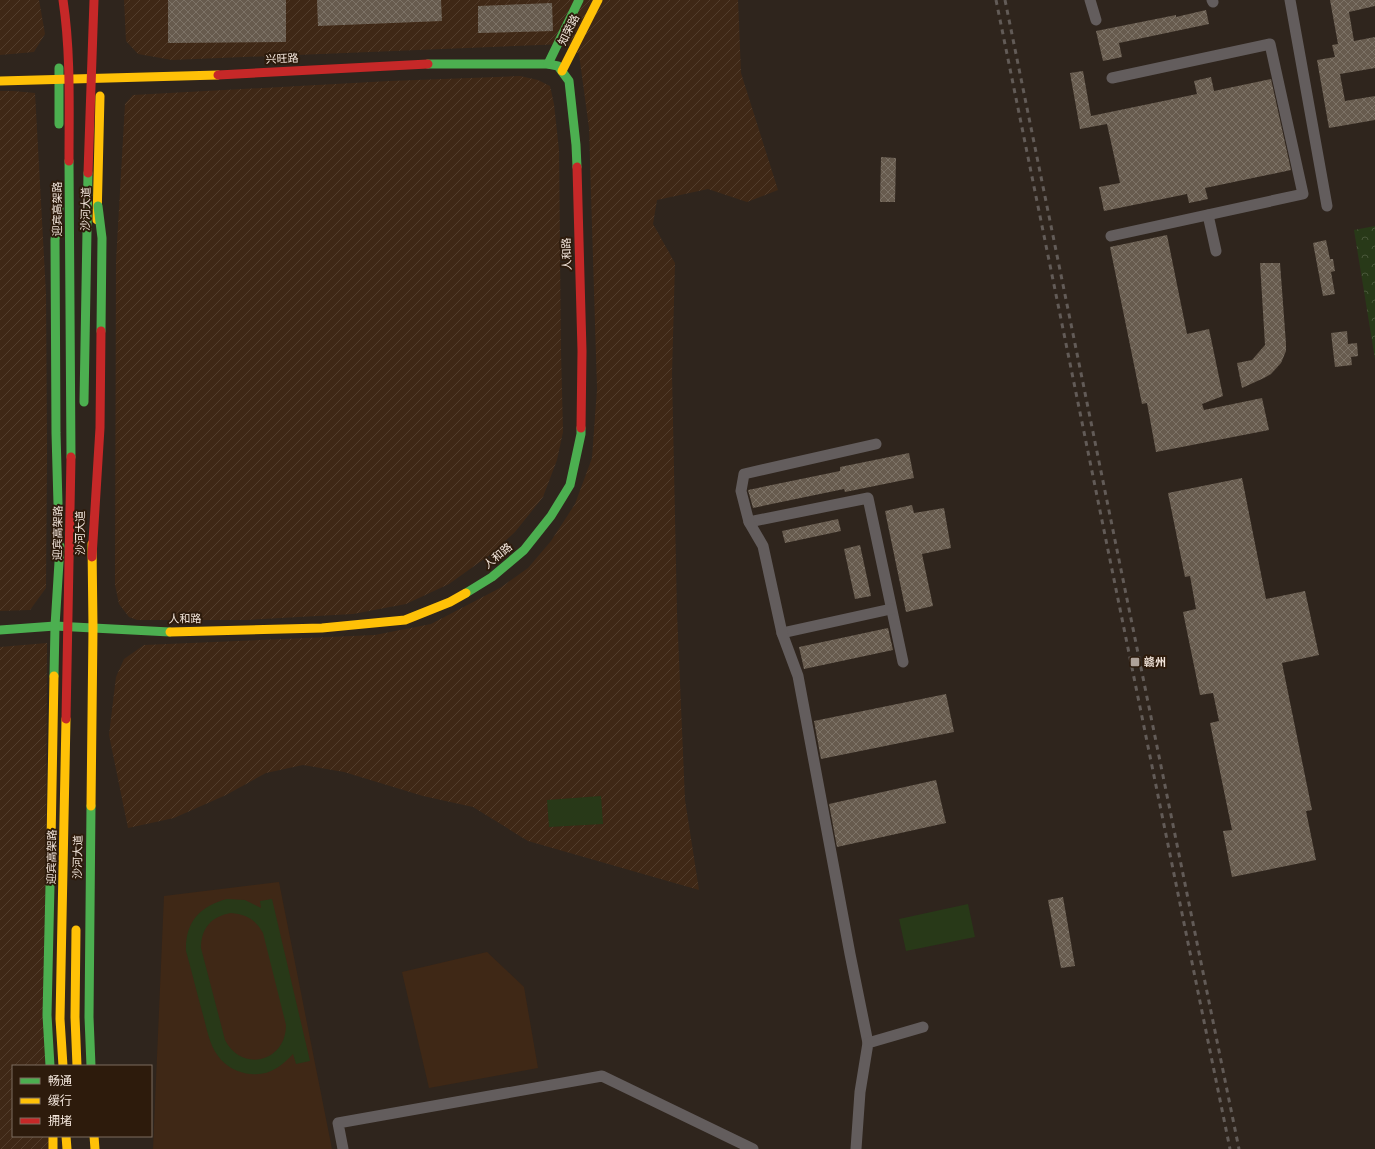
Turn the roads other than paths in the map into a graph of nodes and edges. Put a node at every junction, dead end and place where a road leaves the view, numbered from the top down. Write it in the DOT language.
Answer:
graph roads {
  1 [pos="61,0"];
  2 [pos="94,0"];
  3 [pos="579,0"];
  4 [pos="598,0"];
  5 [pos="1090,0"];
  6 [pos="1290,0"];
  7 [pos="1096,20"];
  8 [pos="548,64"];
  9 [pos="562,71"];
  10 [pos="100,78"];
  11 [pos="1112,78"];
  12 [pos="59,79"];
  13 [pos="0,81"];
  14 [pos="89,128"];
  15 [pos="69,129"];
  16 [pos="59,135"];
  17 [pos="60,199"];
  18 [pos="1327,206"];
  19 [pos="1208,215"];
  20 [pos="1111,236"];
  21 [pos="1216,252"];
  22 [pos="84,412"];
  23 [pos="876,444"];
  24 [pos="58,510"];
  25 [pos="749,522"];
  26 [pos="59,533"];
  27 [pos="60,557"];
  28 [pos="92,557"];
  29 [pos="891,609"];
  30 [pos="81,618"];
  31 [pos="55,626"];
  32 [pos="93,628"];
  33 [pos="0,630"];
  34 [pos="782,633"];
  35 [pos="80,634"];
  36 [pos="903,662"];
  37 [pos="76,921"];
  38 [pos="923,1027"];
  39 [pos="868,1043"];
  40 [pos="50,1065"];
  41 [pos="63,1065"];
  42 [pos="77,1065"];
  43 [pos="91,1065"];
  44 [pos="53,1137"];
  45 [pos="66,1137"];
  46 [pos="94,1137"];
  47 [pos="53,1149"];
  48 [pos="67,1149"];
  49 [pos="95,1149"];
  50 [pos="343,1149"];
  51 [pos="753,1149"];
  52 [pos="856,1149"];
  1 -- 12 [label="main road"];
  1 -- 15 [label="main road, 迎宾高架路, bridge"];
  2 -- 10 [label="main road, 沙河大道"];
  2 -- 14 [label="main road, bridge"];
  3 -- 8 [label="main road, 知荣路"];
  4 -- 9 [label="main road, 知荣路"];
  5 -- 7 [label="street"];
  6 -- 18 [label="street"];
  8 -- 9 [label="main road, 兴旺路"];
  8 -- 10 [label="main road, 兴旺路"];
  9 -- 32 [label="main road, 人和路"];
  10 -- 12 [label="main road, 兴旺路"];
  10 -- 28 [label="main road, 沙河大道"];
  11 -- 19 [label="street"];
  12 -- 13 [label="main road, 兴旺路"];
  12 -- 16 [label="main road"];
  14 -- 22 [label="main road, bridge"];
  14 -- 28 [label="main road, bridge"];
  15 -- 24 [label="main road, bridge"];
  15 -- 41 [label="main road, 迎宾高架路, bridge"];
  17 -- 27 [label="main road, 沙河大道"];
  19 -- 20 [label="street"];
  19 -- 21 [label="street"];
  23 -- 25 [label="street"];
  25 -- 29 [label="street"];
  25 -- 34 [label="street"];
  26 -- 27 [label="main road"];
  27 -- 31 [label="main road, 沙河大道"];
  28 -- 32 [label="main road, 沙河大道"];
  29 -- 34 [label="street"];
  29 -- 36 [label="street"];
  30 -- 35 [label="main road"];
  31 -- 32 [label="main road, 人和路"];
  31 -- 33 [label="main road, 人和路"];
  31 -- 40 [label="main road, 沙河大道"];
  32 -- 43 [label="main road, 沙河大道"];
  34 -- 39 [label="street"];
  37 -- 42 [label="main road, bridge"];
  38 -- 39 [label="street"];
  39 -- 52 [label="street"];
  44 -- 47 [label="main road"];
  45 -- 48 [label="main road"];
  46 -- 49 [label="main road"];
  50 -- 51 [label="street"];
}
